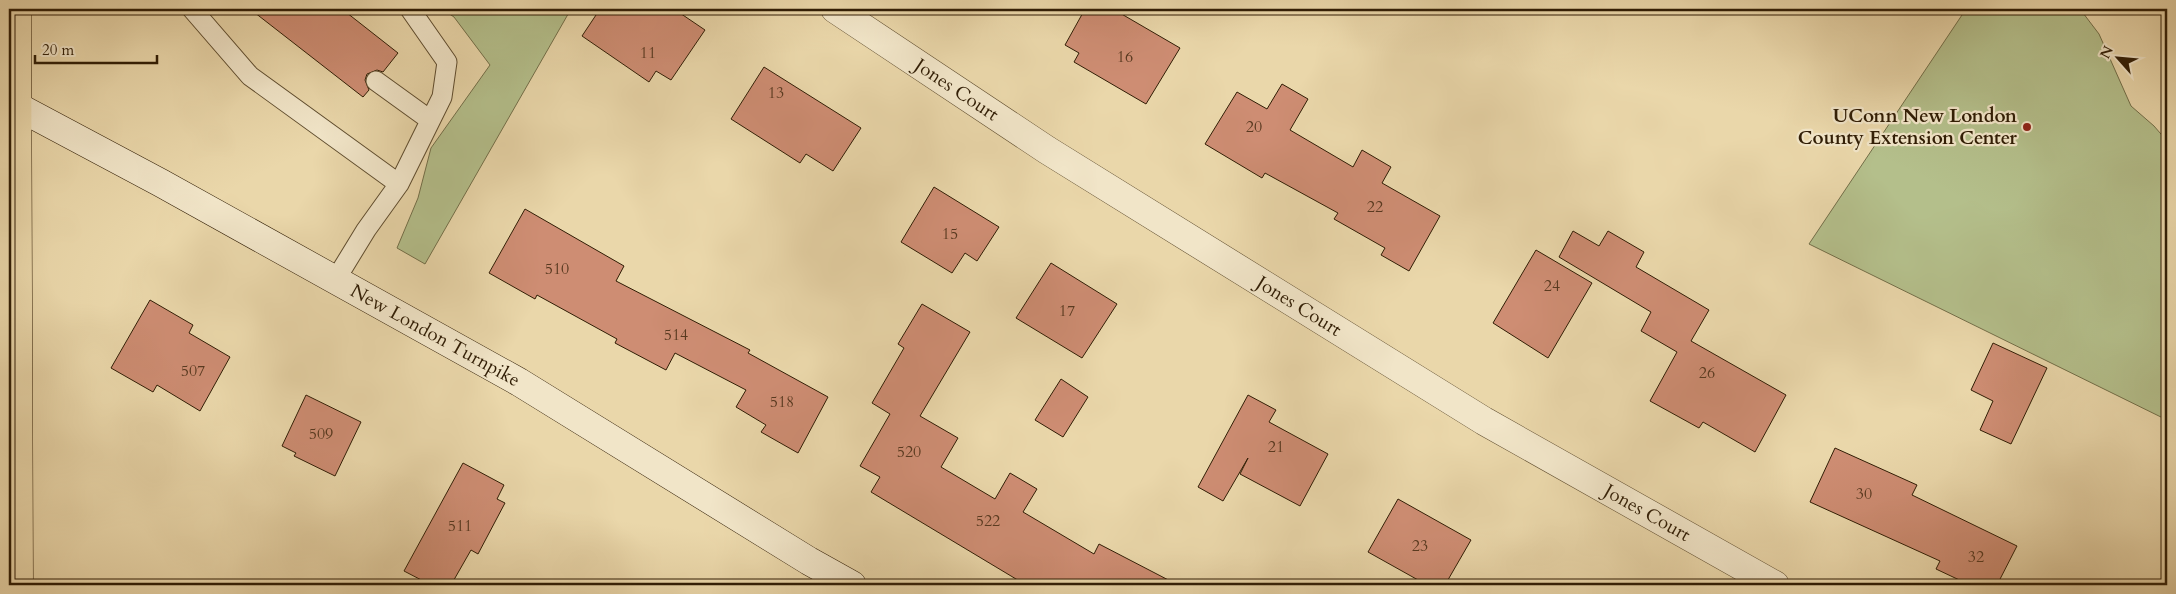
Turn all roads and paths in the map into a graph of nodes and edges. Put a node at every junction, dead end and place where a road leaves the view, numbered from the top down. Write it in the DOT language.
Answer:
graph roads {
  1 [pos="17,9"];
  2 [pos="192,9"];
  3 [pos="410,9"];
  4 [pos="835,9"];
  5 [pos="376,81"];
  6 [pos="13,104"];
  7 [pos="430,120"];
  8 [pos="399,184"];
  9 [pos="336,279"];
  10 [pos="19,585"];
  11 [pos="852,585"];
  12 [pos="1775,585"];
  1 -- 6 [label="main road"];
  2 -- 8 [label="lane"];
  3 -- 7 [label="lane"];
  4 -- 12 [label="street, Jones Court"];
  5 -- 7 [label="lane"];
  6 -- 9 [label="street, New London Turnpike"];
  6 -- 10 [label="main road"];
  7 -- 8 [label="lane"];
  8 -- 9 [label="lane"];
  9 -- 11 [label="street, New London Turnpike"];
}
